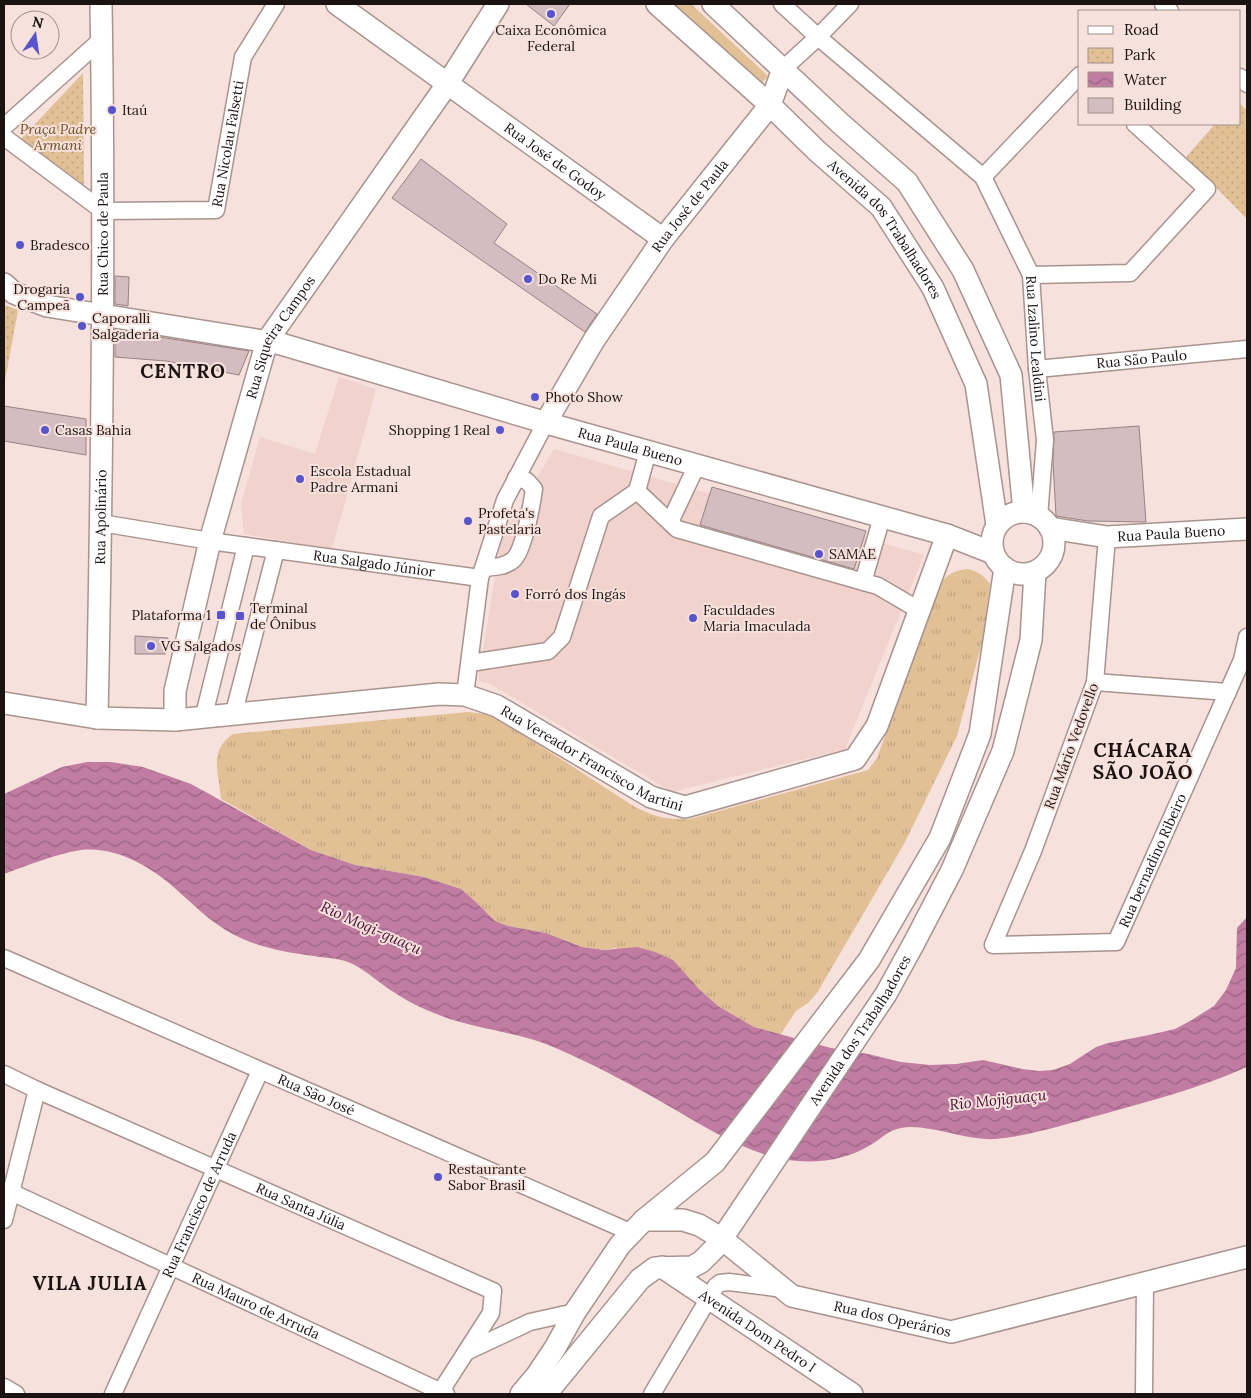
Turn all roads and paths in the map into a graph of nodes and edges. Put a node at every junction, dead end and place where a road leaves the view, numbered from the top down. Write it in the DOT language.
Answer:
graph roads {
  1 [pos="102,4"];
  2 [pos="276,4"];
  3 [pos="337,4"];
  4 [pos="498,4"];
  5 [pos="657,4"];
  6 [pos="713,4"];
  7 [pos="782,4"];
  8 [pos="850,4"];
  9 [pos="818,37"];
  10 [pos="102,39"];
  11 [pos="783,69"];
  12 [pos="1078,77"];
  13 [pos="448,83"];
  14 [pos="770,105"];
  15 [pos="1137,125"];
  16 [pos="4,127"];
  17 [pos="4,137"];
  18 [pos="983,177"];
  19 [pos="103,211"];
  20 [pos="663,240"];
  21 [pos="1031,275"];
  22 [pos="4,284"];
  23 [pos="103,315"];
  24 [pos="267,340"];
  25 [pos="1247,349"];
  26 [pos="1037,369"];
  27 [pos="546,422"];
  28 [pos="648,451"];
  29 [pos="697,465"];
  30 [pos="516,478"];
  31 [pos="638,491"];
  32 [pos="882,517"];
  33 [pos="1038,519"];
  34 [pos="670,522"];
  35 [pos="101,523"];
  36 [pos="998,525"];
  37 [pos="1247,529"];
  38 [pos="947,535"];
  39 [pos="1101,536"];
  40 [pos="210,541"];
  41 [pos="246,546"];
  42 [pos="276,550"];
  43 [pos="999,561"];
  44 [pos="1042,565"];
  45 [pos="482,573"];
  46 [pos="863,582"];
  47 [pos="918,613"];
  48 [pos="1247,638"];
  49 [pos="470,663"];
  50 [pos="1095,682"];
  51 [pos="1228,692"];
  52 [pos="465,695"];
  53 [pos="4,703"];
  54 [pos="232,716"];
  55 [pos="97,718"];
  56 [pos="202,719"];
  57 [pos="175,720"];
  58 [pos="993,946"];
  59 [pos="4,958"];
  60 [pos="260,1071"];
  61 [pos="4,1074"];
  62 [pos="36,1090"];
  63 [pos="217,1168"];
  64 [pos="11,1192"];
  65 [pos="4,1220"];
  66 [pos="637,1226"];
  67 [pos="721,1238"];
  68 [pos="1247,1257"];
  69 [pos="172,1266"];
  70 [pos="662,1267"];
  71 [pos="1145,1282"];
  72 [pos="783,1289"];
  73 [pos="708,1299"];
  74 [pos="575,1312"];
  75 [pos="466,1352"];
  76 [pos="4,1387"];
  77 [pos="839,1391"];
  78 [pos="442,1393"];
  79 [pos="16,1394"];
  80 [pos="113,1394"];
  81 [pos="521,1394"];
  82 [pos="546,1394"];
  83 [pos="652,1394"];
  84 [pos="1144,1394"];
  1 -- 10 [label="main road, Rua Chico de Paula"];
  2 -- 19 [label="street, Rua Nicolau Falsetti"];
  3 -- 13 [label="main road, Rua José de Godoy"];
  4 -- 13 [label="main road, Rua Siqueira Campos"];
  5 -- 14 [label="main road, Avenida dos Trabalhadores"];
  6 -- 11 [label="main road"];
  7 -- 9 [label="street, Rua Izalino Lealdini"];
  8 -- 9 [label="street, Rua José de Paula"];
  9 -- 11 [label="street, Rua José de Paula"];
  9 -- 18 [label="street, Rua Izalino Lealdini"];
  10 -- 16 [label="street"];
  10 -- 19 [label="main road, Rua Chico de Paula"];
  11 -- 14 [label="main road, Rua José de Paula"];
  11 -- 33 [label="main road"];
  12 -- 18 [label="street"];
  13 -- 20 [label="main road, Rua José de Godoy"];
  13 -- 24 [label="main road, Rua Siqueira Campos"];
  14 -- 20 [label="main road, Rua José de Paula"];
  14 -- 36 [label="main road, Avenida dos Trabalhadores"];
  15 -- 21 [label="street"];
  17 -- 19 [label="street"];
  18 -- 21 [label="street, Rua Izalino Lealdini"];
  19 -- 23 [label="main road, Rua Chico de Paula"];
  20 -- 27 [label="main road, Rua José de Paula"];
  21 -- 26 [label="street, Rua Izalino Lealdini"];
  22 -- 23 [label="main road, Rua Paula Bueno"];
  23 -- 24 [label="main road, Rua Paula Bueno"];
  23 -- 35 [label="main road, Rua Apolinário"];
  24 -- 27 [label="main road, Rua Paula Bueno"];
  24 -- 40 [label="main road, Rua Siqueira Campos"];
  25 -- 26 [label="street, Rua São Paulo"];
  26 -- 33 [label="street, Rua Izalino Lealdini"];
  27 -- 28 [label="main road, Rua Paula Bueno"];
  27 -- 30 [label="street"];
  28 -- 29 [label="main road, Rua Paula Bueno"];
  28 -- 31 [label="street"];
  29 -- 32 [label="main road, Rua Paula Bueno"];
  29 -- 34 [label="street"];
  30 -- 45 [label="street"];
  30 -- 45 [label="street"];
  31 -- 34 [label="street"];
  31 -- 49 [label="street"];
  32 -- 38 [label="main road, Rua Paula Bueno"];
  32 -- 46 [label="street"];
  33 -- 36 [label="main road"];
  33 -- 39 [label="main road, Rua Paula Bueno"];
  33 -- 44 [label="main road"];
  34 -- 46 [label="street"];
  35 -- 40 [label="street, Rua Salgado Júnior"];
  35 -- 55 [label="main road, Rua Apolinário"];
  36 -- 43 [label="main road"];
  37 -- 39 [label="main road, Rua Paula Bueno"];
  38 -- 43 [label="main road, Rua Paula Bueno"];
  38 -- 47 [label="main road, Rua Vereador Francisco Martini"];
  39 -- 44 [label="main road, Rua Paula Bueno"];
  39 -- 50 [label="street, Rua Mário Vedovello"];
  40 -- 41 [label="street, Rua Salgado Júnior"];
  40 -- 57 [label="main road, Rua Siqueira Campos"];
  41 -- 42 [label="street, Rua Salgado Júnior"];
  41 -- 56 [label="street"];
  42 -- 45 [label="street, Rua Salgado Júnior"];
  42 -- 54 [label="street"];
  43 -- 44 [label="main road, Rua Paula Bueno"];
  43 -- 66 [label="main road"];
  44 -- 67 [label="main road, Avenida dos Trabalhadores"];
  45 -- 49 [label="street"];
  46 -- 47 [label="street"];
  47 -- 52 [label="main road, Rua Vereador Francisco Martini"];
  48 -- 51 [label="street, Rua bernadino Ribeiro"];
  49 -- 52 [label="street"];
  50 -- 51 [label="street"];
  50 -- 58 [label="street, Rua Mário Vedovello"];
  51 -- 58 [label="street, Rua bernadino Ribeiro"];
  52 -- 54 [label="main road, Rua Vereador Francisco Martini"];
  53 -- 55 [label="main road, Rua Vereador Francisco Martini"];
  54 -- 56 [label="main road, Rua Vereador Francisco Martini"];
  55 -- 57 [label="main road, Rua Vereador Francisco Martini"];
  56 -- 57 [label="main road, Rua Vereador Francisco Martini"];
  59 -- 60 [label="street, Rua São José"];
  60 -- 63 [label="street, Rua Francisco de Arruda"];
  60 -- 66 [label="street, Rua São José"];
  61 -- 62 [label="street, Rua Santa Júlia"];
  62 -- 63 [label="street, Rua Santa Júlia"];
  62 -- 64 [label="street"];
  63 -- 69 [label="street, Rua Francisco de Arruda"];
  63 -- 75 [label="street, Rua Santa Júlia"];
  64 -- 65 [label="street"];
  64 -- 69 [label="street, Rua Mauro de Arruda"];
  66 -- 67 [label="main road, Rua dos Operários"];
  66 -- 74 [label="main road"];
  67 -- 70 [label="main road, Avenida dos Trabalhadores"];
  67 -- 72 [label="main road, Rua dos Operários"];
  68 -- 71 [label="main road, Rua dos Operários"];
  69 -- 78 [label="street, Rua Mauro de Arruda"];
  69 -- 80 [label="street, Rua Francisco de Arruda"];
  70 -- 73 [label="main road, Avenida Dom Pedro I"];
  70 -- 82 [label="main road, Avenida dos Trabalhadores"];
  71 -- 72 [label="main road, Rua dos Operários"];
  71 -- 84 [label="street"];
  72 -- 73 [label="street"];
  73 -- 77 [label="main road, Avenida Dom Pedro I"];
  73 -- 83 [label="street"];
  74 -- 75 [label="street"];
  74 -- 81 [label="main road"];
  75 -- 78 [label="street, Rua Santa Júlia"];
  76 -- 79 [label="street"];
}
